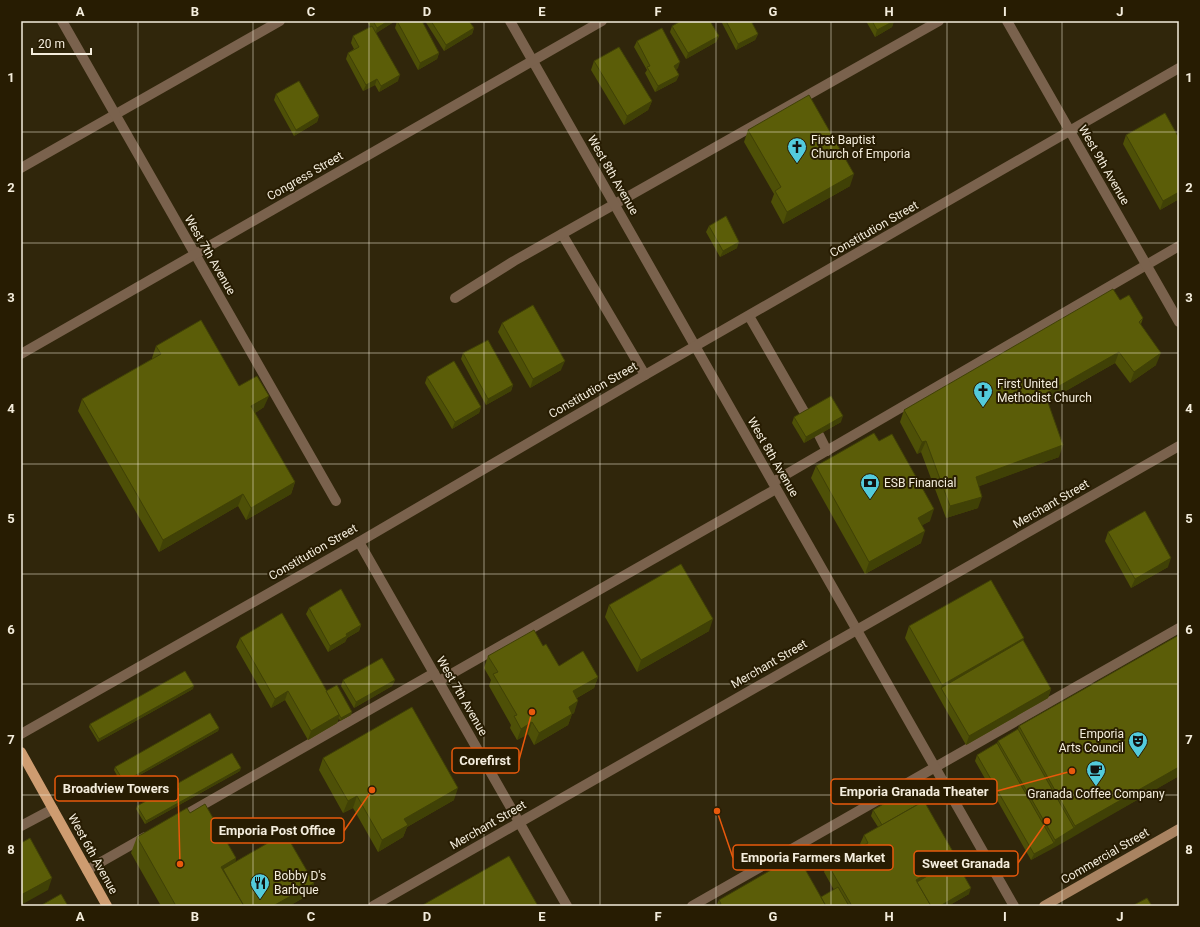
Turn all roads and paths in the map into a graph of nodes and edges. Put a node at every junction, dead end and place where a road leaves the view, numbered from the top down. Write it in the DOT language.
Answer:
graph roads {
  1 [pos="62,21"];
  2 [pos="280,21"];
  3 [pos="510,21"];
  4 [pos="602,21"];
  5 [pos="939,21"];
  6 [pos="1007,21"];
  7 [pos="532,60"];
  8 [pos="1179,68"];
  9 [pos="115,115"];
  10 [pos="1070,131"];
  11 [pos="21,168"];
  12 [pos="616,205"];
  13 [pos="562,234"];
  14 [pos="1179,246"];
  15 [pos="195,254"];
  16 [pos="1146,264"];
  17 [pos="455,298"];
  18 [pos="749,316"];
  19 [pos="1179,322"];
  20 [pos="696,347"];
  21 [pos="21,354"];
  22 [pos="645,375"];
  23 [pos="806,415"];
  24 [pos="819,435"];
  25 [pos="1179,446"];
  26 [pos="827,451"];
  27 [pos="775,486"];
  28 [pos="336,502"];
  29 [pos="359,542"];
  30 [pos="1179,628"];
  31 [pos="857,629"];
  32 [pos="436,677"];
  33 [pos="21,734"];
  34 [pos="21,752"];
  35 [pos="935,767"];
  36 [pos="53,809"];
  37 [pos="519,822"];
  38 [pos="171,823"];
  39 [pos="21,826"];
  40 [pos="1179,829"];
  41 [pos="157,831"];
  42 [pos="87,870"];
  43 [pos="107,906"];
  44 [pos="373,906"];
  45 [pos="567,906"];
  46 [pos="692,906"];
  47 [pos="1014,906"];
  48 [pos="1044,906"];
  1 -- 9 [label="street, West 7th Avenue"];
  2 -- 9 [label="street"];
  3 -- 7 [label="street, West 8th Avenue"];
  4 -- 7 [label="street, Congress Street"];
  5 -- 12 [label="street"];
  6 -- 10 [label="street, West 9th Avenue"];
  7 -- 12 [label="street, West 8th Avenue"];
  7 -- 15 [label="street, Congress Street"];
  8 -- 10 [label="street, Constitution Street"];
  9 -- 11 [label="street"];
  9 -- 15 [label="street, West 7th Avenue"];
  10 -- 16 [label="street, West 9th Avenue"];
  10 -- 18 [label="street, Constitution Street"];
  12 -- 13 [label="street"];
  12 -- 20 [label="street, West 8th Avenue"];
  13 -- 17 [label="street"];
  13 -- 22 [label="street"];
  14 -- 16 [label="street"];
  15 -- 21 [label="street, Congress Street"];
  15 -- 28 [label="street, West 7th Avenue"];
  16 -- 19 [label="street, West 9th Avenue"];
  16 -- 26 [label="street"];
  18 -- 20 [label="street, Constitution Street"];
  18 -- 23 [label="street"];
  20 -- 22 [label="street, Constitution Street"];
  20 -- 27 [label="street, West 8th Avenue"];
  22 -- 29 [label="street, Constitution Street"];
  24 -- 26 [label="street"];
  25 -- 31 [label="street, Merchant Street"];
  26 -- 27 [label="street"];
  27 -- 31 [label="street, West 8th Avenue"];
  27 -- 32 [label="street"];
  29 -- 32 [label="street, West 7th Avenue"];
  29 -- 33 [label="street, Constitution Street"];
  30 -- 35 [label="street"];
  31 -- 35 [label="street, West 8th Avenue"];
  31 -- 37 [label="street, Merchant Street"];
  32 -- 37 [label="street, West 7th Avenue"];
  32 -- 38 [label="street"];
  34 -- 36 [label="main road, West 6th Avenue"];
  35 -- 46 [label="street"];
  35 -- 47 [label="street, West 8th Avenue"];
  36 -- 39 [label="street"];
  36 -- 42 [label="main road, West 6th Avenue"];
  37 -- 44 [label="street, Merchant Street"];
  37 -- 45 [label="street, West 7th Avenue"];
  40 -- 48 [label="main road, Commercial Street"];
  41 -- 42 [label="street"];
  42 -- 43 [label="main road, West 6th Avenue"];
}
